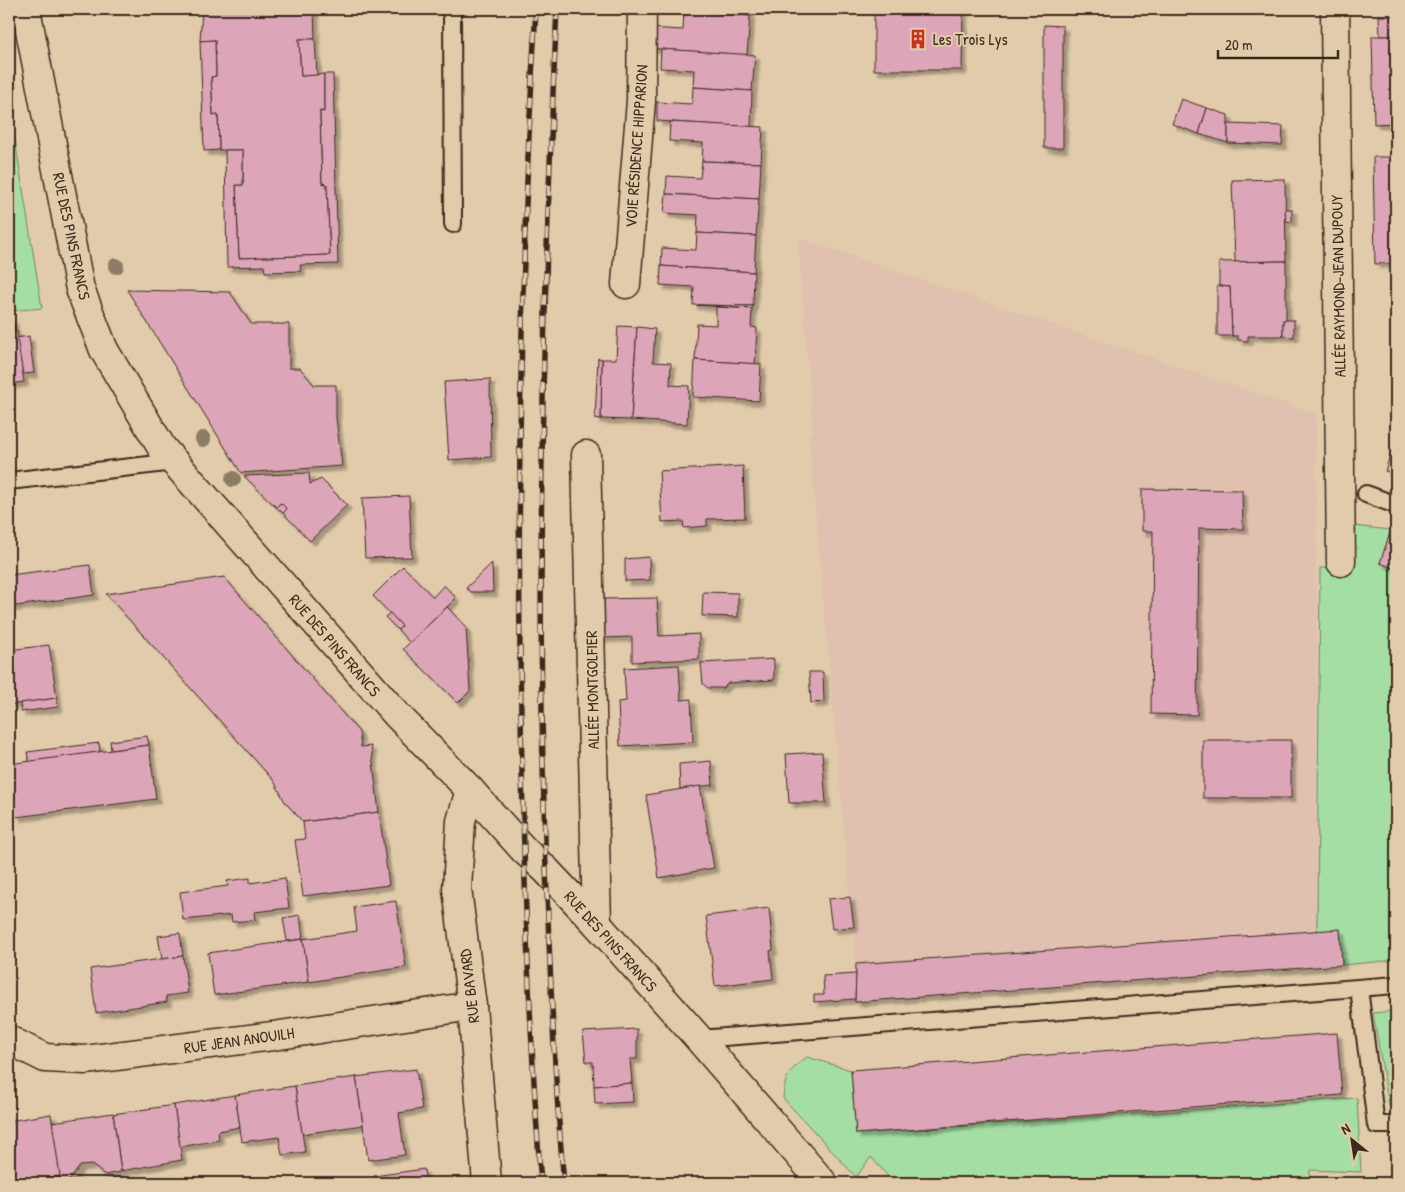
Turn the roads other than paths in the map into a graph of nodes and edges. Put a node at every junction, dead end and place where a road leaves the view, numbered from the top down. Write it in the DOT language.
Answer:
graph roads {
  1 [pos="26,9"];
  2 [pos="449,9"];
  3 [pos="642,9"];
  4 [pos="1335,9"];
  5 [pos="453,224"];
  6 [pos="626,284"];
  7 [pos="586,455"];
  8 [pos="175,462"];
  9 [pos="9,482"];
  10 [pos="1366,494"];
  11 [pos="1396,504"];
  12 [pos="1341,562"];
  13 [pos="470,790"];
  14 [pos="597,924"];
  15 [pos="1396,985"];
  16 [pos="1359,988"];
  17 [pos="472,1006"];
  18 [pos="699,1039"];
  19 [pos="9,1040"];
  20 [pos="1396,1125"];
  21 [pos="487,1183"];
  22 [pos="823,1183"];
  1 -- 8 [label="street, RUE DES PINS FRANCS"];
  2 -- 5 [label="lane"];
  3 -- 6 [label="street, VOIE RÉSIDENCE HIPPARION"];
  4 -- 12 [label="street, ALLÉE RAYMOND-JEAN DUPOUY"];
  7 -- 14 [label="street, ALLÉE MONTGOLFIER"];
  8 -- 9 [label="lane"];
  8 -- 13 [label="street, RUE DES PINS FRANCS"];
  10 -- 11 [label="lane"];
  13 -- 14 [label="street, RUE DES PINS FRANCS"];
  13 -- 17 [label="street, RUE BAVARD"];
  14 -- 18 [label="street, RUE DES PINS FRANCS"];
  15 -- 16 [label="lane"];
  16 -- 18 [label="lane"];
  16 -- 20 [label="lane"];
  17 -- 19 [label="street, RUE JEAN ANOUILH"];
  17 -- 21 [label="street, RUE BAVARD"];
  18 -- 22 [label="street, RUE DES PINS FRANCS"];
}
